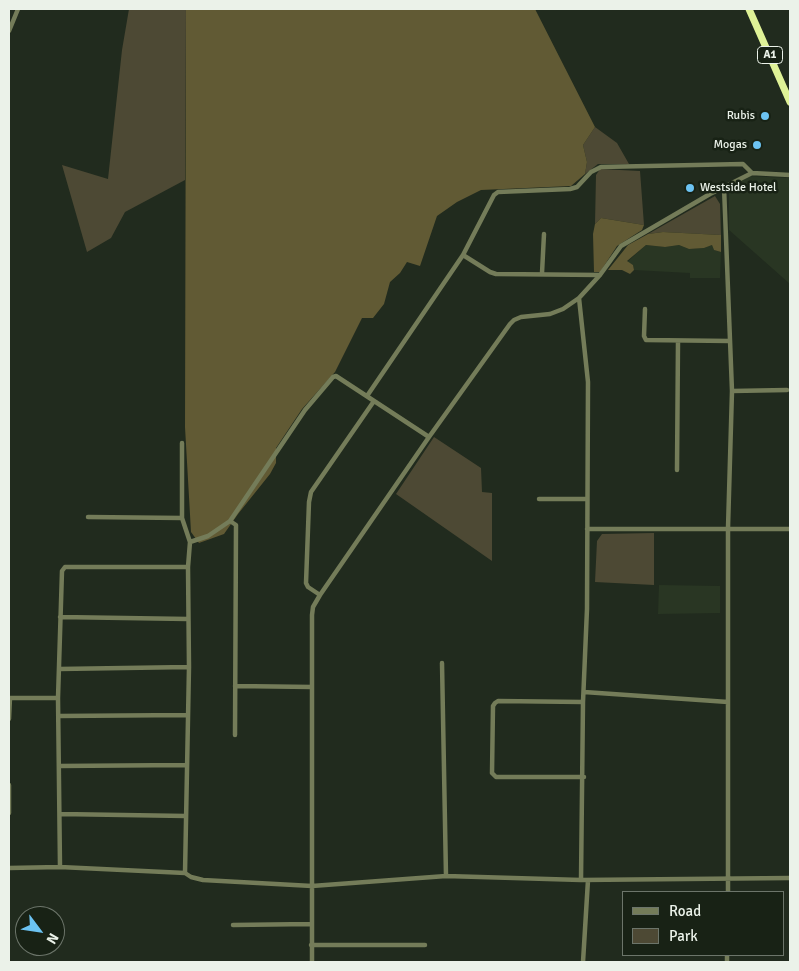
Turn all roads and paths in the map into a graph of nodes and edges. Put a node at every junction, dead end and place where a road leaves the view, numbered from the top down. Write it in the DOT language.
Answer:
graph roads {
  1 [pos="18,9"];
  2 [pos="749,9"];
  3 [pos="9,31"];
  4 [pos="790,102"];
  5 [pos="752,173"];
  6 [pos="790,175"];
  7 [pos="724,187"];
  8 [pos="544,234"];
  9 [pos="463,255"];
  10 [pos="542,274"];
  11 [pos="600,274"];
  12 [pos="579,298"];
  13 [pos="644,309"];
  14 [pos="678,341"];
  15 [pos="730,341"];
  16 [pos="787,390"];
  17 [pos="732,391"];
  18 [pos="367,396"];
  19 [pos="374,401"];
  20 [pos="429,437"];
  21 [pos="182,444"];
  22 [pos="677,470"];
  23 [pos="539,499"];
  24 [pos="587,499"];
  25 [pos="88,516"];
  26 [pos="182,518"];
  27 [pos="230,521"];
  28 [pos="728,528"];
  29 [pos="587,529"];
  30 [pos="790,529"];
  31 [pos="190,542"];
  32 [pos="188,567"];
  33 [pos="320,595"];
  34 [pos="60,617"];
  35 [pos="188,619"];
  36 [pos="442,663"];
  37 [pos="189,667"];
  38 [pos="59,669"];
  39 [pos="235,686"];
  40 [pos="312,687"];
  41 [pos="584,692"];
  42 [pos="9,698"];
  43 [pos="58,698"];
  44 [pos="583,702"];
  45 [pos="728,702"];
  46 [pos="188,715"];
  47 [pos="58,716"];
  48 [pos="9,719"];
  49 [pos="235,735"];
  50 [pos="186,765"];
  51 [pos="59,766"];
  52 [pos="584,778"];
  53 [pos="9,785"];
  54 [pos="9,813"];
  55 [pos="60,814"];
  56 [pos="186,816"];
  57 [pos="60,867"];
  58 [pos="9,868"];
  59 [pos="185,873"];
  60 [pos="446,876"];
  61 [pos="790,878"];
  62 [pos="728,879"];
  63 [pos="581,880"];
  64 [pos="588,880"];
  65 [pos="312,886"];
  66 [pos="728,891"];
  67 [pos="233,924"];
  68 [pos="311,924"];
  69 [pos="311,945"];
  70 [pos="425,945"];
  71 [pos="312,962"];
  72 [pos="583,962"];
  1 -- 3 [label="street"];
  2 -- 4 [label="highway, A1"];
  5 -- 6 [label="street"];
  5 -- 7 [label="street"];
  5 -- 9 [label="street"];
  7 -- 11 [label="street"];
  7 -- 15 [label="street"];
  8 -- 10 [label="street"];
  9 -- 10 [label="street"];
  9 -- 18 [label="street"];
  10 -- 11 [label="street"];
  11 -- 12 [label="street"];
  12 -- 20 [label="street"];
  12 -- 24 [label="street"];
  13 -- 14 [label="street"];
  14 -- 15 [label="street"];
  14 -- 22 [label="street"];
  15 -- 17 [label="street"];
  16 -- 17 [label="street"];
  17 -- 28 [label="street"];
  18 -- 19 [label="street"];
  18 -- 27 [label="street"];
  19 -- 20 [label="street"];
  19 -- 33 [label="street"];
  20 -- 33 [label="street"];
  21 -- 26 [label="street"];
  23 -- 24 [label="street"];
  24 -- 29 [label="street"];
  25 -- 26 [label="street"];
  26 -- 31 [label="street"];
  27 -- 31 [label="street"];
  27 -- 39 [label="street"];
  28 -- 29 [label="street"];
  28 -- 30 [label="street"];
  28 -- 45 [label="street"];
  29 -- 41 [label="street"];
  31 -- 32 [label="street"];
  32 -- 34 [label="street"];
  32 -- 35 [label="street"];
  33 -- 40 [label="street"];
  34 -- 35 [label="street"];
  34 -- 38 [label="street"];
  35 -- 37 [label="street"];
  36 -- 60 [label="street"];
  37 -- 38 [label="street"];
  37 -- 46 [label="street"];
  38 -- 43 [label="street"];
  39 -- 40 [label="street"];
  39 -- 49 [label="street"];
  40 -- 65 [label="street"];
  41 -- 44 [label="street"];
  41 -- 45 [label="street"];
  42 -- 43 [label="street"];
  42 -- 48 [label="street"];
  43 -- 47 [label="street"];
  44 -- 52 [label="street"];
  44 -- 52 [label="street"];
  45 -- 62 [label="street"];
  46 -- 47 [label="street"];
  46 -- 50 [label="street"];
  47 -- 51 [label="street"];
  50 -- 51 [label="street"];
  50 -- 56 [label="street"];
  51 -- 55 [label="street"];
  52 -- 63 [label="street"];
  53 -- 54 [label="street"];
  55 -- 56 [label="street"];
  55 -- 57 [label="street"];
  56 -- 59 [label="street"];
  57 -- 58 [label="street"];
  57 -- 59 [label="street"];
  59 -- 65 [label="street"];
  60 -- 63 [label="street"];
  60 -- 65 [label="street"];
  61 -- 62 [label="street"];
  62 -- 64 [label="street"];
  62 -- 66 [label="street"];
  63 -- 64 [label="street"];
  64 -- 72 [label="street"];
  65 -- 68 [label="street"];
  67 -- 68 [label="street"];
  68 -- 69 [label="street"];
  69 -- 70 [label="street"];
  69 -- 71 [label="street"];
}
